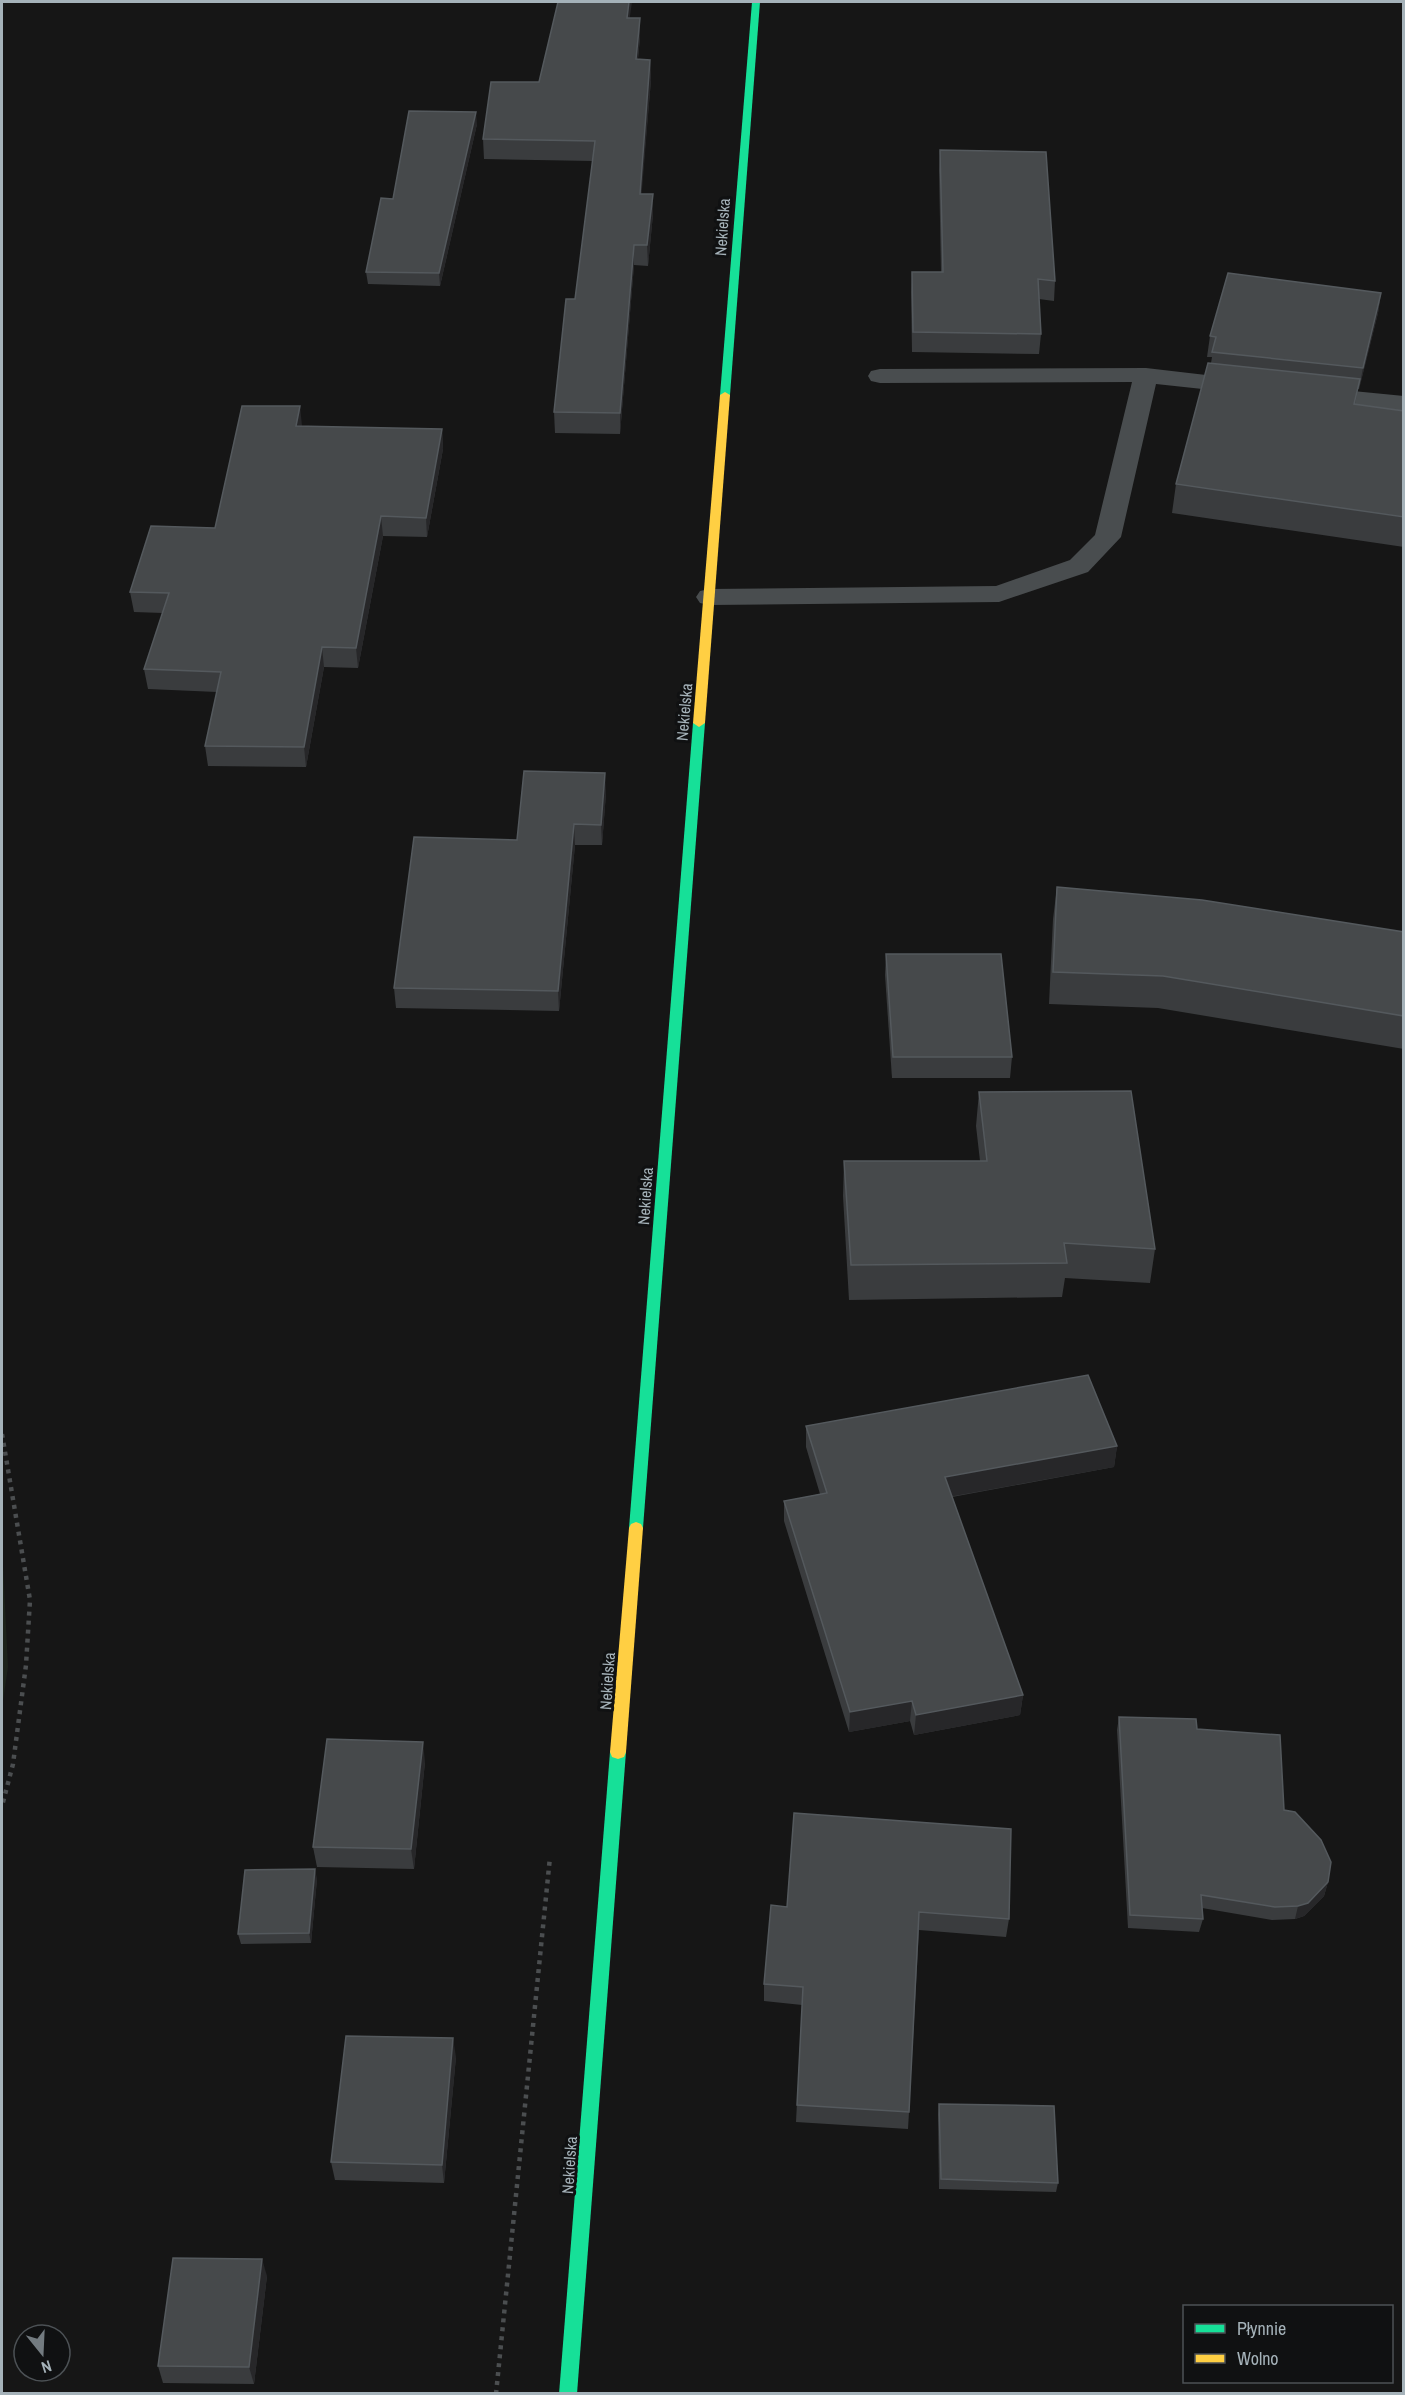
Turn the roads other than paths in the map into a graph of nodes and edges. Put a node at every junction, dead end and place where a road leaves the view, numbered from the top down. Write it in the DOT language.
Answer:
graph roads {
  1 [pos="756,2"];
  2 [pos="1146,375"];
  3 [pos="880,376"];
  4 [pos="1404,404"];
  5 [pos="709,597"];
  6 [pos="568,2394"];
  1 -- 5 [label="street, Nekielska"];
  2 -- 3 [label="lane"];
  2 -- 4 [label="lane"];
  2 -- 5 [label="lane"];
  5 -- 6 [label="street, Nekielska"];
}
